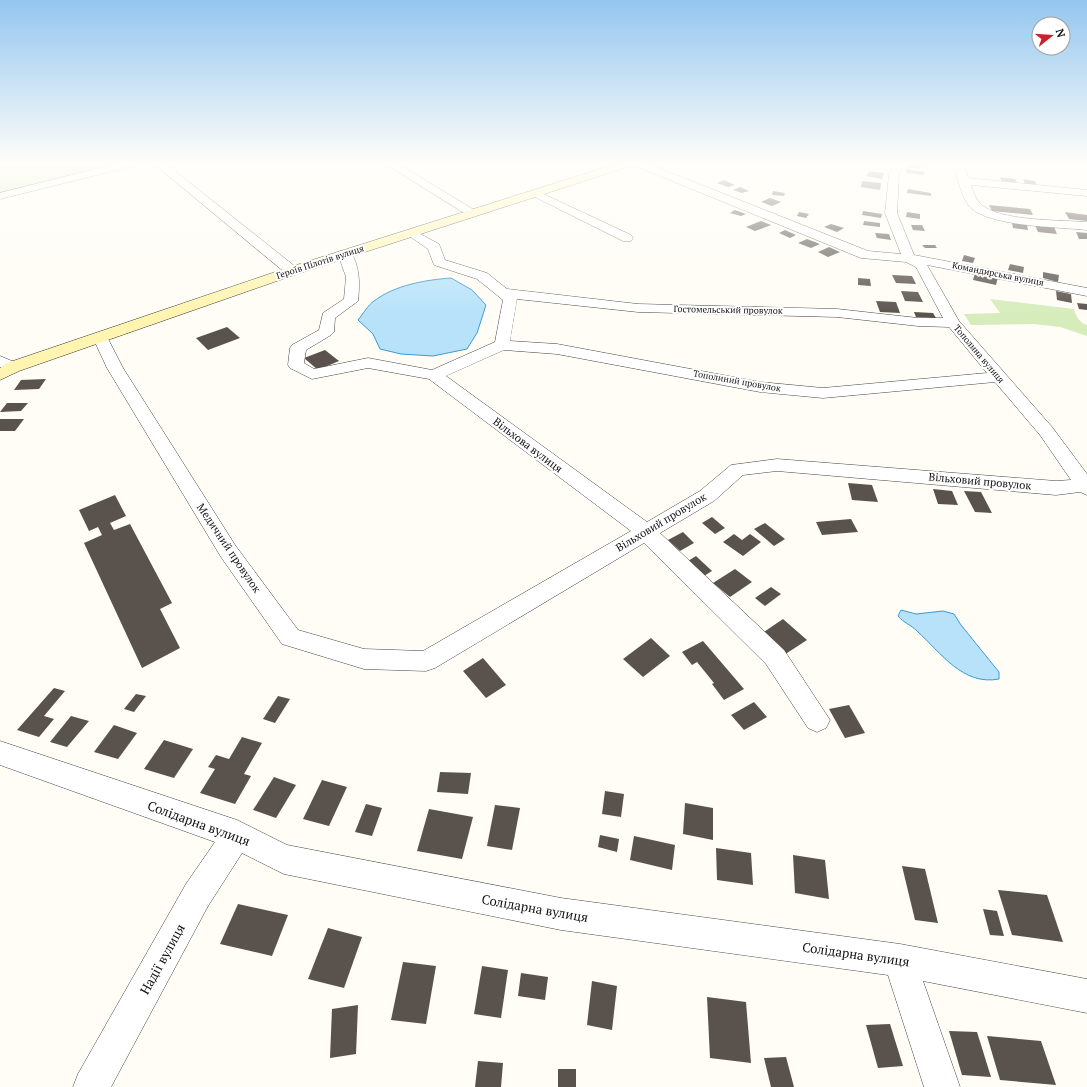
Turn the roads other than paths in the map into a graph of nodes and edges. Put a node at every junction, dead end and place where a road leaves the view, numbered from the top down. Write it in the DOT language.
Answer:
graph roads {
  1 [pos="221,214"];
  2 [pos="471,214"];
  3 [pos="577,214"];
  4 [pos="763,214"];
  5 [pos="892,214"];
  6 [pos="988,214"];
  7 [pos="1087,226"];
  8 [pos="411,233"];
  9 [pos="627,238"];
  10 [pos="344,254"];
  11 [pos="909,258"];
  12 [pos="292,271"];
  13 [pos="1087,292"];
  14 [pos="503,293"];
  15 [pos="953,323"];
  16 [pos="100,338"];
  17 [pos="502,345"];
  18 [pos="4,368"];
  19 [pos="434,375"];
  20 [pos="998,377"];
  21 [pos="1086,487"];
  22 [pos="646,532"];
  23 [pos="426,661"];
  24 [pos="817,720"];
  25 [pos="0,753"];
  26 [pos="237,835"];
  27 [pos="900,960"];
  28 [pos="1087,996"];
  29 [pos="91,1087"];
  30 [pos="942,1087"];
  1 -- 12 [label="street"];
  2 -- 8 [label="street, Героїв Пілотів вулиця"];
  3 -- 9 [label="street"];
  4 -- 11 [label="street, Командирська вулиця"];
  5 -- 11 [label="street, Тополина вулиця"];
  6 -- 7 [label="street"];
  8 -- 10 [label="street, Героїв Пілотів вулиця"];
  8 -- 14 [label="street"];
  10 -- 12 [label="street, Героїв Пілотів вулиця"];
  10 -- 19 [label="street, Вільхова вулиця"];
  11 -- 13 [label="street, Командирська вулиця"];
  11 -- 15 [label="street, Тополина вулиця"];
  12 -- 16 [label="street, Героїв Пілотів вулиця"];
  14 -- 15 [label="street, Гостомельський провулок"];
  14 -- 17 [label="street"];
  15 -- 20 [label="street, Тополина вулиця"];
  16 -- 18 [label="street, Героїв Пілотів вулиця"];
  16 -- 23 [label="street, Медичний провулок"];
  17 -- 19 [label="street"];
  17 -- 20 [label="street, Тополиний провулок"];
  19 -- 22 [label="street, Вільхова вулиця"];
  20 -- 21 [label="street, Тополина вулиця"];
  21 -- 22 [label="street, Вільховий провулок"];
  22 -- 23 [label="street, Вільховий провулок"];
  22 -- 24 [label="street, Вільхова вулиця"];
  25 -- 26 [label="street, Солідарна вулиця"];
  26 -- 27 [label="street, Солідарна вулиця"];
  26 -- 29 [label="street, Надії вулиця"];
  27 -- 28 [label="street, Солідарна вулиця"];
  27 -- 30 [label="street"];
}
